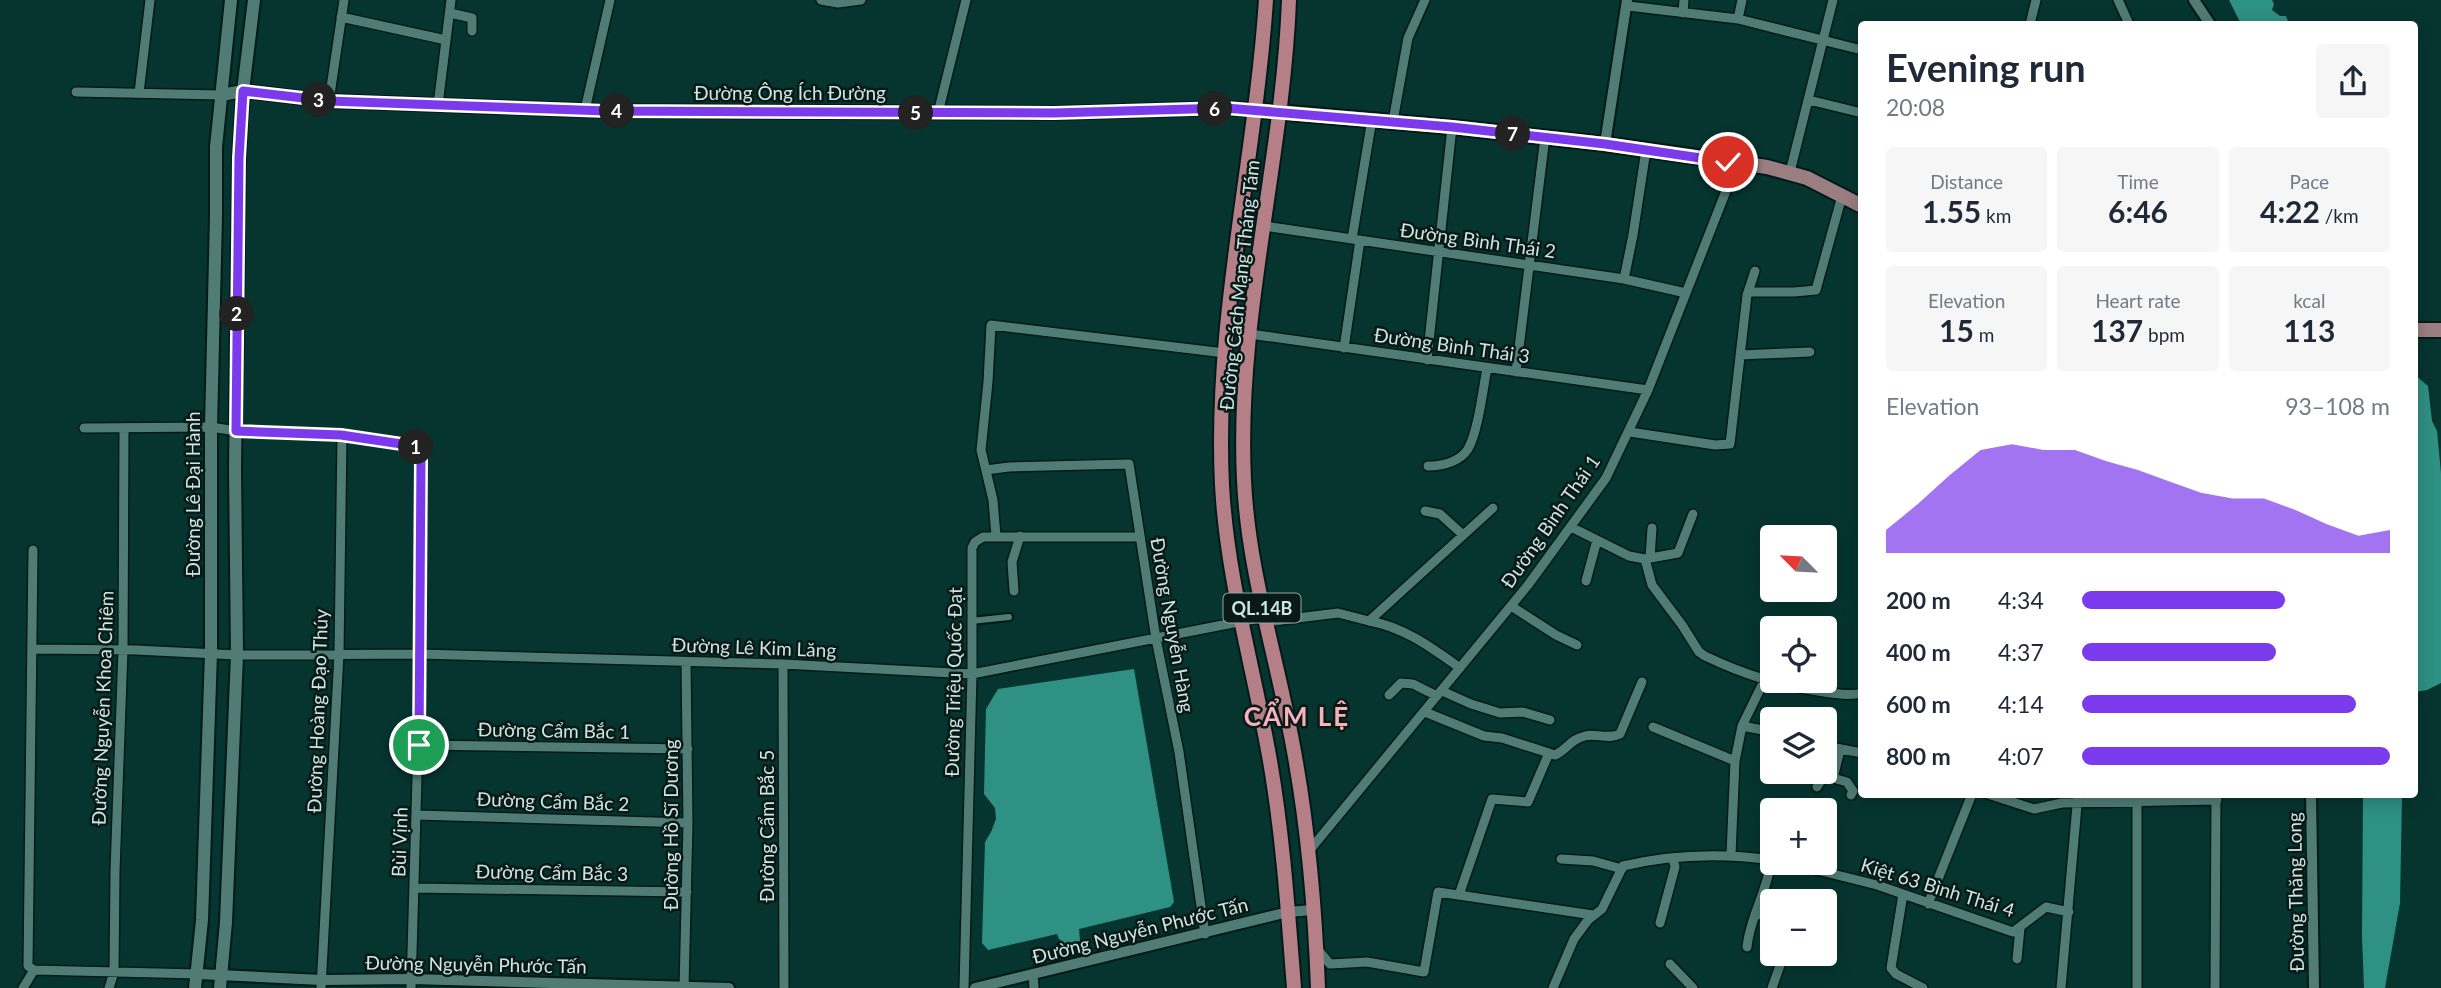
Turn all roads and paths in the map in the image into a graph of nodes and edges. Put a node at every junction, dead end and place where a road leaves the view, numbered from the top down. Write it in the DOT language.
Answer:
graph roads {
  1 [pos="150,0"];
  2 [pos="232,0"];
  3 [pos="254,0"];
  4 [pos="344,0"];
  5 [pos="451,0"];
  6 [pos="610,0"];
  7 [pos="821,0"];
  8 [pos="861,0"];
  9 [pos="965,0"];
  10 [pos="1266,0"];
  11 [pos="1289,0"];
  12 [pos="1425,0"];
  13 [pos="1684,0"];
  14 [pos="1742,0"];
  15 [pos="1833,0"];
  16 [pos="2036,0"];
  17 [pos="2118,0"];
  18 [pos="2194,0"];
  19 [pos="1628,3"];
  20 [pos="450,13"];
  21 [pos="1683,13"];
  22 [pos="341,17"];
  23 [pos="1738,19"];
  24 [pos="2031,21"];
  25 [pos="2128,21"];
  26 [pos="2208,21"];
  27 [pos="472,31"];
  28 [pos="446,40"];
  29 [pos="1824,41"];
  30 [pos="1858,49"];
  31 [pos="243,91"];
  32 [pos="76,92"];
  33 [pos="139,93"];
  34 [pos="221,95"];
  35 [pos="1809,100"];
  36 [pos="329,101"];
  37 [pos="438,105"];
  38 [pos="585,110"];
  39 [pos="1254,110"];
  40 [pos="1278,112"];
  41 [pos="1858,112"];
  42 [pos="938,113"];
  43 [pos="1372,119"];
  44 [pos="1393,121"];
  45 [pos="1452,127"];
  46 [pos="1545,138"];
  47 [pos="1605,144"];
  48 [pos="1646,150"];
  49 [pos="1737,163"];
  50 [pos="1790,172"];
  51 [pos="1842,196"];
  52 [pos="1858,204"];
  53 [pos="1264,226"];
  54 [pos="1356,240"];
  55 [pos="1440,253"];
  56 [pos="1530,265"];
  57 [pos="1755,271"];
  58 [pos="1624,279"];
  59 [pos="1749,292"];
  60 [pos="1686,293"];
  61 [pos="2418,330"];
  62 [pos="2441,330"];
  63 [pos="1250,334"];
  64 [pos="1344,348"];
  65 [pos="1810,352"];
  66 [pos="1225,353"];
  67 [pos="1740,355"];
  68 [pos="1427,360"];
  69 [pos="1487,368"];
  70 [pos="1516,372"];
  71 [pos="1648,390"];
  72 [pos="211,427"];
  73 [pos="84,428"];
  74 [pos="124,428"];
  75 [pos="236,431"];
  76 [pos="1630,432"];
  77 [pos="341,435"];
  78 [pos="1428,466"];
  79 [pos="986,470"];
  80 [pos="1493,508"];
  81 [pos="1425,511"];
  82 [pos="1693,514"];
  83 [pos="1571,527"];
  84 [pos="1652,528"];
  85 [pos="1463,535"];
  86 [pos="996,536"];
  87 [pos="1020,536"];
  88 [pos="1139,537"];
  89 [pos="1597,540"];
  90 [pos="33,550"];
  91 [pos="1647,558"];
  92 [pos="1586,581"];
  93 [pos="1014,591"];
  94 [pos="1511,606"];
  95 [pos="1009,617"];
  96 [pos="1265,620"];
  97 [pos="971,621"];
  98 [pos="1369,621"];
  99 [pos="1241,622"];
  100 [pos="1156,639"];
  101 [pos="1577,645"];
  102 [pos="33,649"];
  103 [pos="123,650"];
  104 [pos="211,653"];
  105 [pos="339,654"];
  106 [pos="420,654"];
  107 [pos="237,655"];
  108 [pos="686,662"];
  109 [pos="783,664"];
  110 [pos="1461,668"];
  111 [pos="972,674"];
  112 [pos="1760,679"];
  113 [pos="1642,682"];
  114 [pos="1760,689"];
  115 [pos="1440,693"];
  116 [pos="1832,693"];
  117 [pos="1858,694"];
  118 [pos="1389,695"];
  119 [pos="1425,712"];
  120 [pos="1550,720"];
  121 [pos="1742,726"];
  122 [pos="1653,727"];
  123 [pos="1760,729"];
  124 [pos="419,745"];
  125 [pos="688,749"];
  126 [pos="1837,749"];
  127 [pos="1840,750"];
  128 [pos="1858,752"];
  129 [pos="1549,753"];
  130 [pos="1735,761"];
  131 [pos="1837,762"];
  132 [pos="1837,779"];
  133 [pos="1819,784"];
  134 [pos="1817,787"];
  135 [pos="1852,795"];
  136 [pos="1970,798"];
  137 [pos="2000,798"];
  138 [pos="2137,798"];
  139 [pos="2216,798"];
  140 [pos="2311,798"];
  141 [pos="2078,799"];
  142 [pos="417,815"];
  143 [pos="688,822"];
  144 [pos="1309,851"];
  145 [pos="1731,854"];
  146 [pos="1673,858"];
  147 [pos="1760,858"];
  148 [pos="1561,859"];
  149 [pos="1622,867"];
  150 [pos="1769,875"];
  151 [pos="1837,875"];
  152 [pos="415,888"];
  153 [pos="687,892"];
  154 [pos="1903,894"];
  155 [pos="1459,895"];
  156 [pos="1928,904"];
  157 [pos="1313,910"];
  158 [pos="1288,912"];
  159 [pos="2069,912"];
  160 [pos="1755,914"];
  161 [pos="1593,915"];
  162 [pos="1760,915"];
  163 [pos="1660,923"];
  164 [pos="2020,928"];
  165 [pos="1205,934"];
  166 [pos="1747,947"];
  167 [pos="1316,949"];
  168 [pos="2017,959"];
  169 [pos="1670,964"];
  170 [pos="1780,966"];
  171 [pos="34,970"];
  172 [pos="114,972"];
  173 [pos="198,974"];
  174 [pos="1033,974"];
  175 [pos="221,982"];
  176 [pos="321,984"];
  177 [pos="411,984"];
  178 [pos="684,987"];
  179 [pos="23,988"];
  180 [pos="109,988"];
  181 [pos="195,988"];
  182 [pos="729,988"];
  183 [pos="784,988"];
  184 [pos="964,988"];
  185 [pos="975,988"];
  186 [pos="1034,988"];
  187 [pos="1294,988"];
  188 [pos="1318,988"];
  189 [pos="1553,988"];
  190 [pos="1693,988"];
  191 [pos="1772,988"];
  192 [pos="1923,988"];
  193 [pos="2061,988"];
  194 [pos="2137,988"];
  195 [pos="2215,988"];
  196 [pos="2314,988"];
  1 -- 33 [label="street"];
  2 -- 34 [label="main road, Đường Lê Đại Hành"];
  3 -- 31 [label="main road"];
  4 -- 22 [label="street"];
  5 -- 20 [label="street"];
  6 -- 38 [label="street"];
  7 -- 8 [label="street"];
  9 -- 42 [label="street"];
  10 -- 39 [label="highway, Đường Cách Mạng Tháng Tám / QL.14B"];
  11 -- 40 [label="highway, Đường Cách Mạng Tháng Tám / QL.14B"];
  12 -- 44 [label="street"];
  13 -- 21 [label="street"];
  14 -- 23 [label="street"];
  15 -- 29 [label="street"];
  16 -- 24 [label="street"];
  17 -- 25 [label="street"];
  18 -- 26 [label="street"];
  19 -- 21 [label="street"];
  19 -- 47 [label="street"];
  20 -- 27 [label="street"];
  20 -- 28 [label="street"];
  21 -- 23 [label="street"];
  22 -- 28 [label="street"];
  22 -- 36 [label="street"];
  23 -- 29 [label="street"];
  28 -- 37 [label="street"];
  29 -- 30 [label="street"];
  29 -- 35 [label="street"];
  31 -- 34 [label="main road, Đường Ông Ích Đường"];
  31 -- 36 [label="main road, Đường Ông Ích Đường"];
  31 -- 75 [label="main road"];
  32 -- 33 [label="street"];
  33 -- 34 [label="street"];
  34 -- 72 [label="main road, Đường Lê Đại Hành"];
  35 -- 41 [label="street"];
  35 -- 50 [label="street"];
  36 -- 37 [label="main road, Đường Ông Ích Đường"];
  37 -- 38 [label="main road, Đường Ông Ích Đường"];
  38 -- 42 [label="main road, Đường Ông Ích Đường"];
  39 -- 40 [label="main road, Đường Ông Ích Đường"];
  39 -- 42 [label="main road, Đường Ông Ích Đường"];
  39 -- 66 [label="highway, Đường Cách Mạng Tháng Tám / QL.14B"];
  40 -- 43 [label="main road, Đường Ông Ích Đường"];
  40 -- 53 [label="highway, Đường Cách Mạng Tháng Tám / QL.14B"];
  43 -- 44 [label="main road, Đường Ông Ích Đường"];
  43 -- 54 [label="street"];
  44 -- 45 [label="main road, Đường Ông Ích Đường"];
  45 -- 46 [label="main road, Đường Ông Ích Đường"];
  45 -- 55 [label="street"];
  46 -- 47 [label="main road, Đường Ông Ích Đường"];
  46 -- 56 [label="street"];
  47 -- 48 [label="main road, Đường Ông Ích Đường"];
  48 -- 49 [label="main road, Đường Ông Ích Đường"];
  48 -- 58 [label="street"];
  49 -- 50 [label="main road, Đường Ông Ích Đường"];
  49 -- 60 [label="street, Đường Bình Thái 1"];
  50 -- 51 [label="main road, Đường Ông Ích Đường"];
  51 -- 52 [label="main road, Đường Ông Ích Đường"];
  51 -- 59 [label="street"];
  53 -- 54 [label="street, Đường Bình Thái 2"];
  53 -- 63 [label="highway, Đường Cách Mạng Tháng Tám / QL.14B"];
  54 -- 55 [label="street, Đường Bình Thái 2"];
  54 -- 64 [label="street"];
  55 -- 56 [label="street, Đường Bình Thái 2"];
  55 -- 68 [label="street"];
  56 -- 58 [label="street, Đường Bình Thái 2"];
  56 -- 70 [label="street"];
  57 -- 59 [label="street"];
  58 -- 60 [label="street, Đường Bình Thái 2"];
  59 -- 67 [label="street"];
  60 -- 71 [label="street, Đường Bình Thái 1"];
  61 -- 62 [label="main road"];
  63 -- 64 [label="street, Đường Bình Thái 3"];
  63 -- 96 [label="highway, Đường Cách Mạng Tháng Tám / QL.14B"];
  64 -- 68 [label="street, Đường Bình Thái 3"];
  65 -- 67 [label="street"];
  66 -- 79 [label="street"];
  66 -- 99 [label="highway, Đường Cách Mạng Tháng Tám / QL.14B"];
  67 -- 76 [label="street"];
  68 -- 69 [label="street, Đường Bình Thái 3"];
  69 -- 70 [label="street, Đường Bình Thái 3"];
  69 -- 78 [label="street"];
  70 -- 71 [label="street, Đường Bình Thái 3"];
  71 -- 76 [label="street, Đường Bình Thái 1"];
  72 -- 74 [label="street"];
  72 -- 75 [label="street"];
  72 -- 104 [label="main road, Đường Lê Đại Hành"];
  73 -- 74 [label="street"];
  74 -- 103 [label="street, Đường Nguyễn Khoa Chiêm"];
  75 -- 77 [label="street"];
  75 -- 107 [label="main road"];
  76 -- 83 [label="street, Đường Bình Thái 1"];
  77 -- 105 [label="street, Đường Hoàng Đạo Thúy"];
  77 -- 106 [label="street, Bùi Vịnh"];
  79 -- 86 [label="street"];
  79 -- 88 [label="street, Đường Nguyễn Hàng"];
  80 -- 85 [label="street"];
  81 -- 85 [label="street"];
  82 -- 91 [label="street"];
  83 -- 89 [label="street"];
  83 -- 94 [label="street, Đường Bình Thái 1"];
  84 -- 91 [label="street"];
  85 -- 98 [label="street"];
  86 -- 87 [label="street"];
  86 -- 97 [label="street, Đường Triệu Quốc Đạt"];
  87 -- 88 [label="street"];
  87 -- 93 [label="street"];
  88 -- 100 [label="street, Đường Nguyễn Hàng"];
  89 -- 91 [label="street"];
  89 -- 92 [label="street"];
  90 -- 102 [label="street"];
  91 -- 112 [label="street"];
  94 -- 101 [label="street"];
  94 -- 110 [label="street, Đường Bình Thái 1"];
  95 -- 97 [label="street"];
  96 -- 98 [label="street, Đường Lê Kim Lăng"];
  96 -- 99 [label="street, Đường Lê Kim Lăng"];
  96 -- 144 [label="highway, Đường Cách Mạng Tháng Tám / QL.14B"];
  97 -- 111 [label="street, Đường Triệu Quốc Đạt"];
  98 -- 110 [label="street, Đường Lê Kim Lăng"];
  99 -- 100 [label="street, Đường Lê Kim Lăng"];
  99 -- 158 [label="highway, Đường Cách Mạng Tháng Tám / QL.14B"];
  100 -- 111 [label="street, Đường Lê Kim Lăng"];
  100 -- 165 [label="street, Đường Nguyễn Hàng"];
  102 -- 103 [label="street, Đường Lê Kim Lăng"];
  102 -- 171 [label="street"];
  103 -- 104 [label="street, Đường Lê Kim Lăng"];
  103 -- 172 [label="street, Đường Nguyễn Khoa Chiêm"];
  104 -- 107 [label="street, Đường Lê Kim Lăng"];
  104 -- 173 [label="main road, Đường Lê Đại Hành"];
  105 -- 106 [label="street, Đường Lê Kim Lăng"];
  105 -- 107 [label="street, Đường Lê Kim Lăng"];
  105 -- 176 [label="street, Đường Hoàng Đạo Thúy"];
  106 -- 108 [label="street, Đường Lê Kim Lăng"];
  106 -- 124 [label="street, Bùi Vịnh"];
  107 -- 175 [label="main road"];
  108 -- 109 [label="street, Đường Lê Kim Lăng"];
  108 -- 125 [label="street, Đường Hồ Sĩ Dương"];
  109 -- 111 [label="street, Đường Lê Kim Lăng"];
  109 -- 183 [label="street, Đường Cẩm Bắc 5"];
  110 -- 115 [label="street, Đường Bình Thái 1"];
  111 -- 184 [label="street, Đường Triệu Quốc Đạt"];
  113 -- 129 [label="street"];
  114 -- 121 [label="street"];
  115 -- 118 [label="street"];
  115 -- 119 [label="street, Đường Bình Thái 1"];
  115 -- 120 [label="street"];
  116 -- 117 [label="street"];
  119 -- 129 [label="street"];
  119 -- 144 [label="street, Đường Bình Thái 1"];
  121 -- 123 [label="street"];
  121 -- 130 [label="street"];
  122 -- 130 [label="street"];
  124 -- 125 [label="street, Đường Cẩm Bắc 1"];
  124 -- 142 [label="street, Bùi Vịnh"];
  125 -- 143 [label="street, Đường Hồ Sĩ Dương"];
  126 -- 127 [label="street"];
  127 -- 128 [label="street"];
  127 -- 131 [label="street"];
  129 -- 155 [label="street"];
  130 -- 145 [label="street"];
  132 -- 135 [label="street"];
  133 -- 134 [label="street"];
  136 -- 156 [label="street"];
  137 -- 141 [label="street"];
  138 -- 141 [label="street"];
  138 -- 194 [label="street"];
  139 -- 195 [label="street"];
  140 -- 196 [label="street, Đường Thăng Long"];
  141 -- 159 [label="street"];
  142 -- 143 [label="street, Đường Cẩm Bắc 2"];
  142 -- 152 [label="street, Bùi Vịnh"];
  143 -- 153 [label="street, Đường Hồ Sĩ Dương"];
  144 -- 157 [label="highway, Đường Cách Mạng Tháng Tám / QL.14B"];
  145 -- 146 [label="street"];
  145 -- 147 [label="street"];
  146 -- 149 [label="street"];
  146 -- 163 [label="street"];
  148 -- 149 [label="street"];
  149 -- 161 [label="street"];
  150 -- 160 [label="street"];
  151 -- 154 [label="street, Kiệt 63 Bình Thái 4"];
  152 -- 153 [label="street, Đường Cẩm Bắc 3"];
  152 -- 177 [label="street, Bùi Vịnh"];
  153 -- 178 [label="street, Đường Hồ Sĩ Dương"];
  154 -- 156 [label="street, Kiệt 63 Bình Thái 4"];
  154 -- 192 [label="street"];
  155 -- 161 [label="street"];
  155 -- 167 [label="street"];
  156 -- 164 [label="street, Kiệt 63 Bình Thái 4"];
  157 -- 158 [label="street, Đường Nguyễn Phước Tấn"];
  157 -- 167 [label="highway, Đường Cách Mạng Tháng Tám / QL.14B"];
  158 -- 165 [label="street, Đường Nguyễn Phước Tấn"];
  158 -- 187 [label="highway, Đường Cách Mạng Tháng Tám / QL.14B"];
  159 -- 164 [label="street, Kiệt 63 Bình Thái 4"];
  159 -- 193 [label="street"];
  160 -- 162 [label="street"];
  160 -- 166 [label="street"];
  161 -- 189 [label="street"];
  164 -- 168 [label="street"];
  165 -- 174 [label="street, Đường Nguyễn Phước Tấn"];
  167 -- 188 [label="highway, Đường Cách Mạng Tháng Tám / QL.14B"];
  169 -- 190 [label="street"];
  170 -- 191 [label="street"];
  171 -- 172 [label="street"];
  171 -- 179 [label="street"];
  172 -- 173 [label="street"];
  172 -- 180 [label="street, Đường Nguyễn Khoa Chiêm"];
  173 -- 175 [label="street, Đường Nguyễn Phước Tấn"];
  173 -- 181 [label="main road, Đường Lê Đại Hành"];
  174 -- 185 [label="street, Đường Nguyễn Phước Tấn"];
  174 -- 186 [label="street"];
  175 -- 176 [label="street, Đường Nguyễn Phước Tấn"];
  176 -- 177 [label="street, Đường Nguyễn Phước Tấn"];
  177 -- 178 [label="street, Đường Nguyễn Phước Tấn"];
  178 -- 182 [label="street, Đường Nguyễn Phước Tấn"];
}
